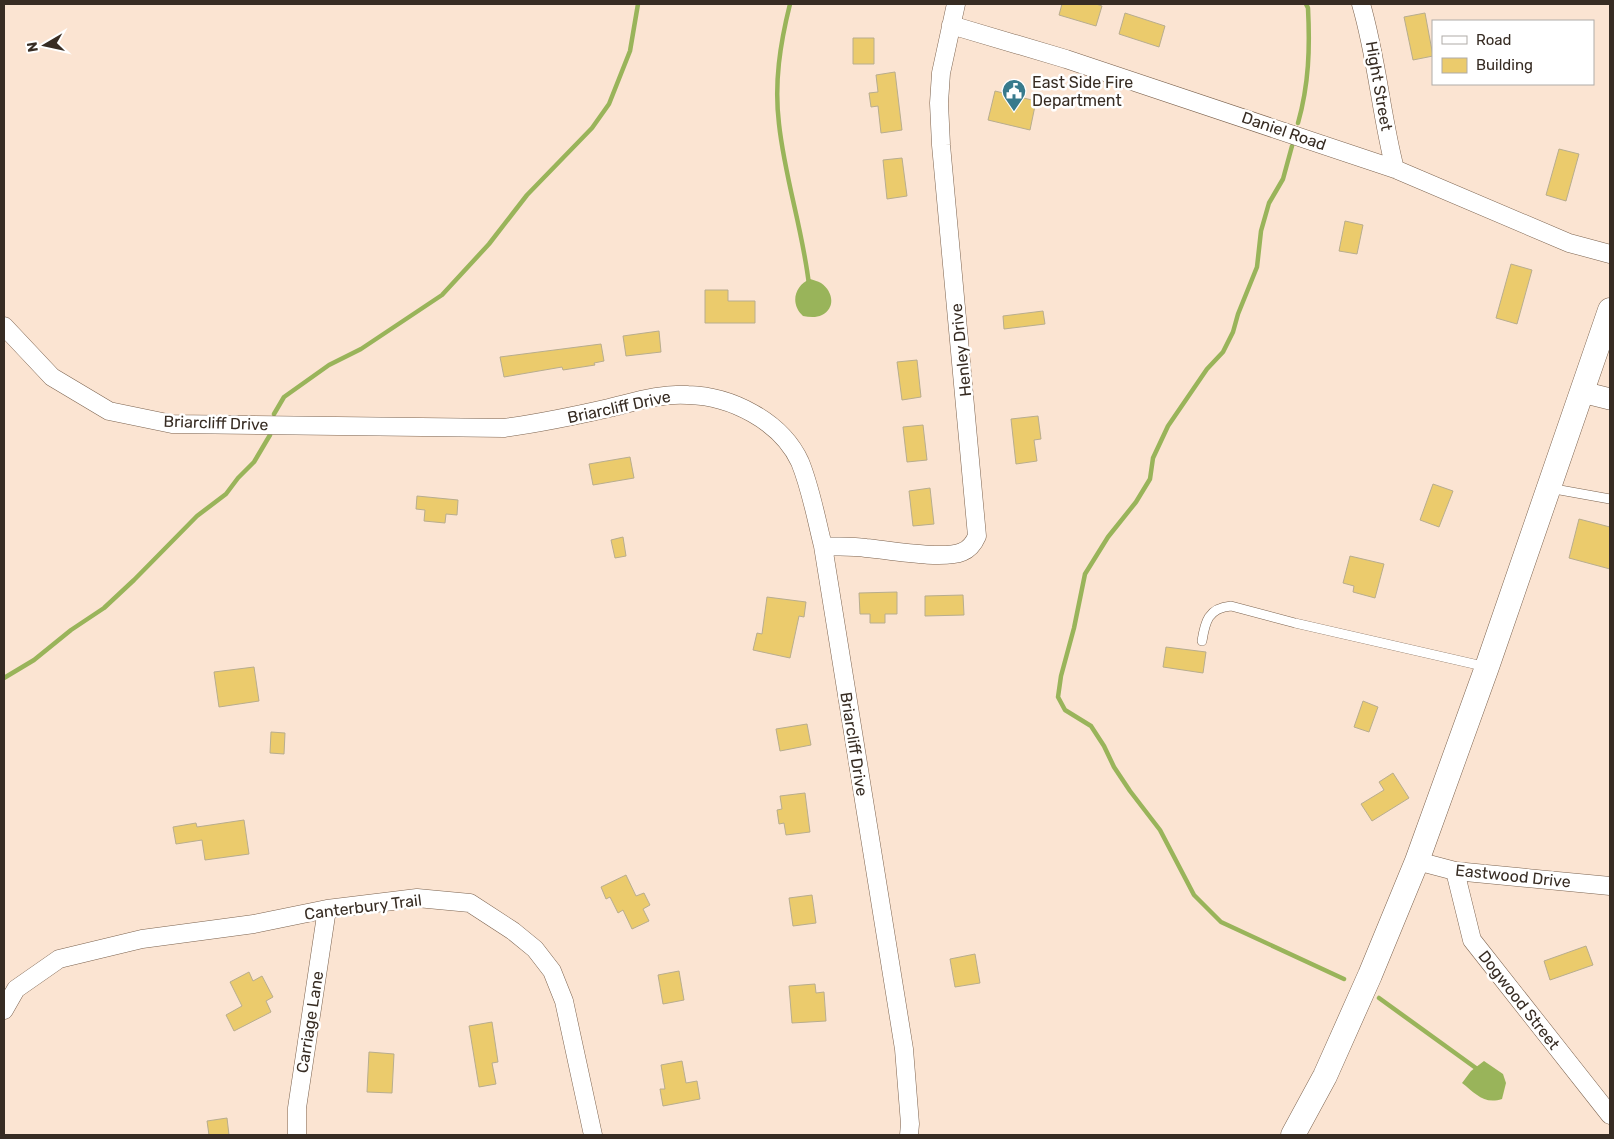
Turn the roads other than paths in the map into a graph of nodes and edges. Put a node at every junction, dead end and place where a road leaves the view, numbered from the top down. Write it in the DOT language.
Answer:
graph roads {
  1 [pos="956,4"];
  2 [pos="1361,4"];
  3 [pos="951,25"];
  4 [pos="1395,169"];
  5 [pos="1610,254"];
  6 [pos="1610,310"];
  7 [pos="4,326"];
  8 [pos="1582,392"];
  9 [pos="1610,399"];
  10 [pos="1549,488"];
  11 [pos="1610,499"];
  12 [pos="823,546"];
  13 [pos="1202,641"];
  14 [pos="1487,667"];
  15 [pos="1417,861"];
  16 [pos="1455,871"];
  17 [pos="1610,886"];
  18 [pos="327,909"];
  19 [pos="4,1010"];
  20 [pos="1610,1115"];
  21 [pos="298,1135"];
  22 [pos="593,1135"];
  23 [pos="909,1135"];
  24 [pos="1293,1135"];
  1 -- 3 [label="street, Henley Drive"];
  2 -- 4 [label="street, Hight Street"];
  3 -- 4 [label="street, Daniel Road"];
  3 -- 12 [label="street, Henley Drive"];
  4 -- 5 [label="street, Daniel Road"];
  6 -- 8 [label="main road"];
  7 -- 12 [label="street, Briarcliff Drive"];
  8 -- 9 [label="street"];
  8 -- 10 [label="main road"];
  10 -- 11 [label="lane"];
  10 -- 14 [label="main road"];
  12 -- 23 [label="street, Briarcliff Drive"];
  13 -- 14 [label="lane"];
  14 -- 15 [label="main road"];
  15 -- 16 [label="street, Eastwood Drive"];
  15 -- 24 [label="main road"];
  16 -- 17 [label="street, Eastwood Drive"];
  16 -- 20 [label="street, Dogwood Street"];
  18 -- 19 [label="street, Canterbury Trail"];
  18 -- 21 [label="street, Carriage Lane"];
  18 -- 22 [label="street, Canterbury Trail"];
}
